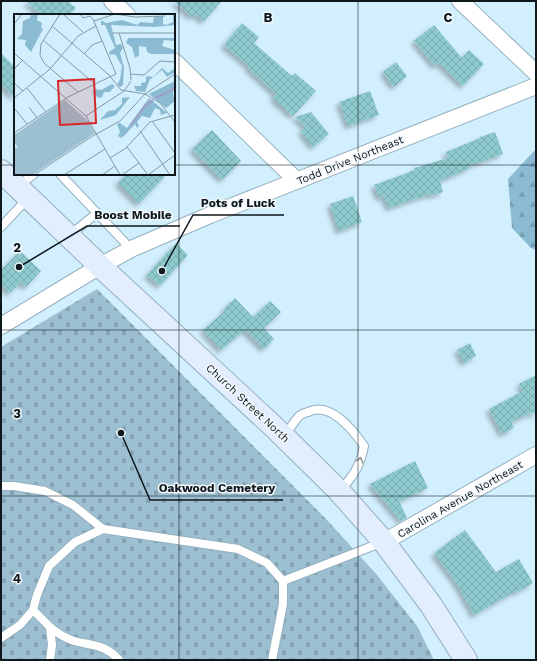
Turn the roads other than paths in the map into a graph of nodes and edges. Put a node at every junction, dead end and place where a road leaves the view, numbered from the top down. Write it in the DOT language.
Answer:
graph roads {
  1 [pos="112,1"];
  2 [pos="460,1"];
  3 [pos="126,14"];
  4 [pos="175,62"];
  5 [pos="536,73"];
  6 [pos="536,86"];
  7 [pos="1,171"];
  8 [pos="61,175"];
  9 [pos="297,181"];
  10 [pos="26,186"];
  11 [pos="97,213"];
  12 [pos="1,227"];
  13 [pos="69,236"];
  14 [pos="131,249"];
  15 [pos="100,266"];
  16 [pos="1,326"];
  17 [pos="284,437"];
  18 [pos="536,456"];
  19 [pos="1,486"];
  20 [pos="339,492"];
  21 [pos="103,529"];
  22 [pos="384,542"];
  23 [pos="283,581"];
  24 [pos="34,610"];
  25 [pos="50,627"];
  26 [pos="1,638"];
  27 [pos="50,660"];
  28 [pos="119,660"];
  29 [pos="272,660"];
  30 [pos="466,660"];
  1 -- 3 [label="street"];
  2 -- 5 [label="street"];
  4 -- 9 [label="street"];
  6 -- 9 [label="street, Todd Drive Northeast"];
  7 -- 10 [label="main road, Church Street North"];
  8 -- 11 [label="lane"];
  9 -- 14 [label="street, Todd Drive Northeast"];
  10 -- 12 [label="lane"];
  10 -- 13 [label="main road, Church Street North"];
  11 -- 13 [label="lane"];
  11 -- 14 [label="lane"];
  13 -- 15 [label="main road, Church Street North"];
  14 -- 15 [label="street, Todd Drive Northeast"];
  15 -- 16 [label="street, Todd Drive Northeast"];
  15 -- 17 [label="main road, Church Street North"];
  17 -- 20 [label="main road, Church Street North"];
  20 -- 17 [label="lane, one-way"];
  18 -- 22 [label="street, Carolina Avenue Northeast"];
  19 -- 21 [label="lane"];
  20 -- 22 [label="main road, Church Street North"];
  21 -- 23 [label="lane"];
  21 -- 24 [label="lane"];
  22 -- 23 [label="lane"];
  22 -- 30 [label="main road, Church Street North"];
  23 -- 29 [label="lane"];
  24 -- 25 [label="lane"];
  24 -- 26 [label="lane"];
  25 -- 27 [label="lane"];
  25 -- 28 [label="lane"];
}
